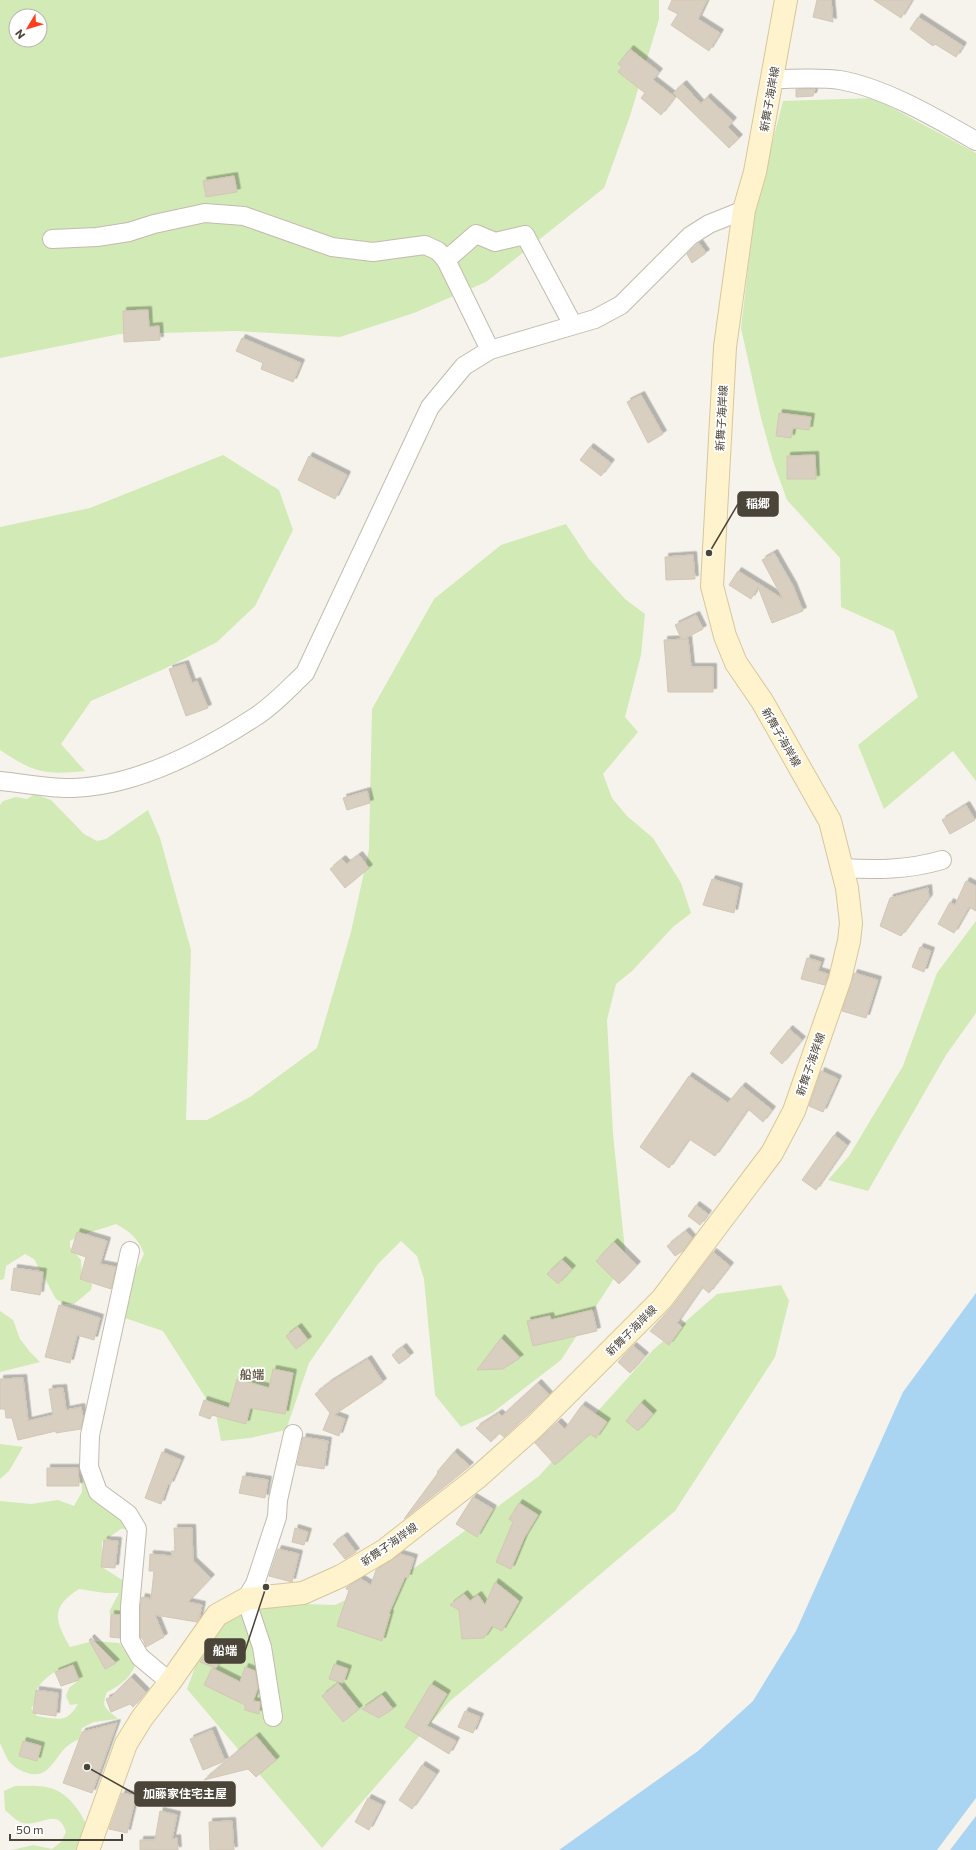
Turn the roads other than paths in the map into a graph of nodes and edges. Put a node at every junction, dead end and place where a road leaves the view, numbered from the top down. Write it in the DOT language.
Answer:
graph roads {
  1 [pos="786,0"];
  2 [pos="773,79"];
  3 [pos="976,141"];
  4 [pos="744,210"];
  5 [pos="52,239"];
  6 [pos="446,260"];
  7 [pos="573,325"];
  8 [pos="490,350"];
  9 [pos="0,780"];
  10 [pos="942,860"];
  11 [pos="842,868"];
  12 [pos="130,1251"];
  13 [pos="293,1434"];
  14 [pos="246,1600"];
  15 [pos="170,1682"];
  16 [pos="273,1717"];
  17 [pos="88,1850"];
  1 -- 2 [label="main road, 新舞子海岸線"];
  2 -- 3 [label="street"];
  2 -- 4 [label="main road, 新舞子海岸線"];
  4 -- 7 [label="street"];
  4 -- 11 [label="main road, 新舞子海岸線"];
  5 -- 6 [label="street"];
  6 -- 7 [label="street"];
  6 -- 8 [label="street"];
  7 -- 8 [label="street"];
  8 -- 9 [label="street"];
  10 -- 11 [label="street"];
  11 -- 14 [label="main road, 新舞子海岸線"];
  12 -- 15 [label="street"];
  13 -- 14 [label="street"];
  14 -- 15 [label="main road, 新舞子海岸線"];
  14 -- 16 [label="street"];
  15 -- 17 [label="main road, 新舞子海岸線"];
}
